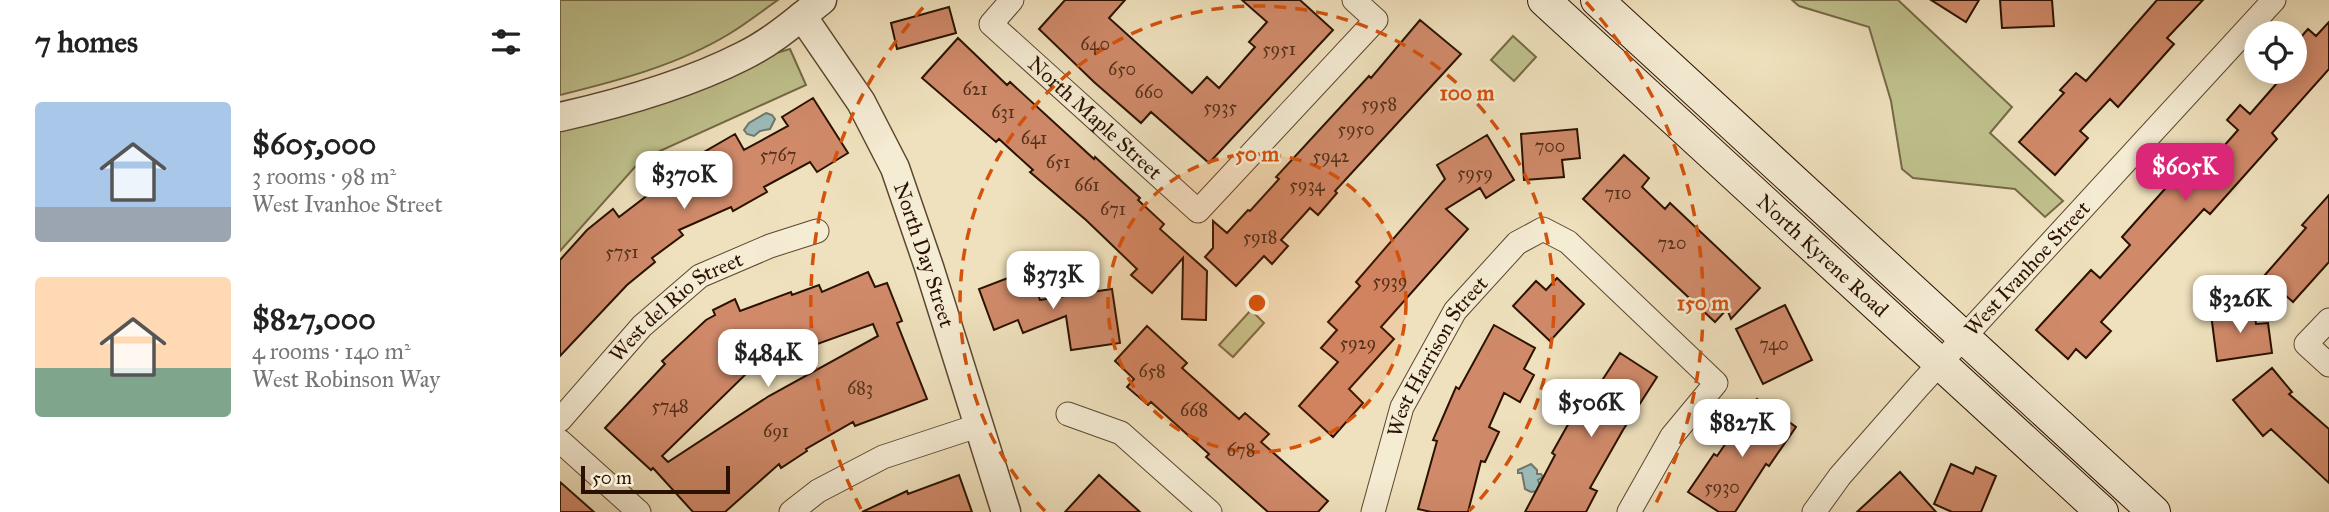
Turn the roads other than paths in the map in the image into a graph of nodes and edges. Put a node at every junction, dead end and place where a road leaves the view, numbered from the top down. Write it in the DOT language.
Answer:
graph roads {
  1 [pos="1013,0"];
  2 [pos="1354,0"];
  3 [pos="1545,0"];
  4 [pos="1597,0"];
  5 [pos="2274,0"];
  6 [pos="812,8"];
  7 [pos="560,117"];
  8 [pos="817,231"];
  9 [pos="2329,320"];
  10 [pos="1964,337"];
  11 [pos="1940,363"];
  12 [pos="2329,365"];
  13 [pos="1068,414"];
  14 [pos="560,420"];
  15 [pos="977,426"];
  16 [pos="560,441"];
  17 [pos="639,512"];
  18 [pos="791,512"];
  19 [pos="1006,512"];
  20 [pos="1210,512"];
  21 [pos="1373,512"];
  22 [pos="1629,512"];
  23 [pos="1814,512"];
  24 [pos="2102,512"];
  25 [pos="2154,512"];
  1 -- 2 [label="street, North Maple Street"];
  3 -- 11 [label="main road, North Kyrene Road"];
  4 -- 10 [label="main road, North Kyrene Road"];
  5 -- 10 [label="street, West Ivanhoe Street"];
  6 -- 7 [label="street"];
  6 -- 15 [label="street, North Day Street"];
  8 -- 14 [label="street, West del Rio Street"];
  9 -- 12 [label="street"];
  10 -- 11 [label="street, West Ivanhoe Street"];
  10 -- 25 [label="main road, North Kyrene Road"];
  11 -- 23 [label="street, West Ivanhoe Street"];
  11 -- 24 [label="main road, North Kyrene Road"];
  13 -- 20 [label="street"];
  15 -- 18 [label="street"];
  15 -- 19 [label="street, North Day Street"];
  16 -- 17 [label="street"];
  21 -- 22 [label="street, West Harrison Street"];
}
